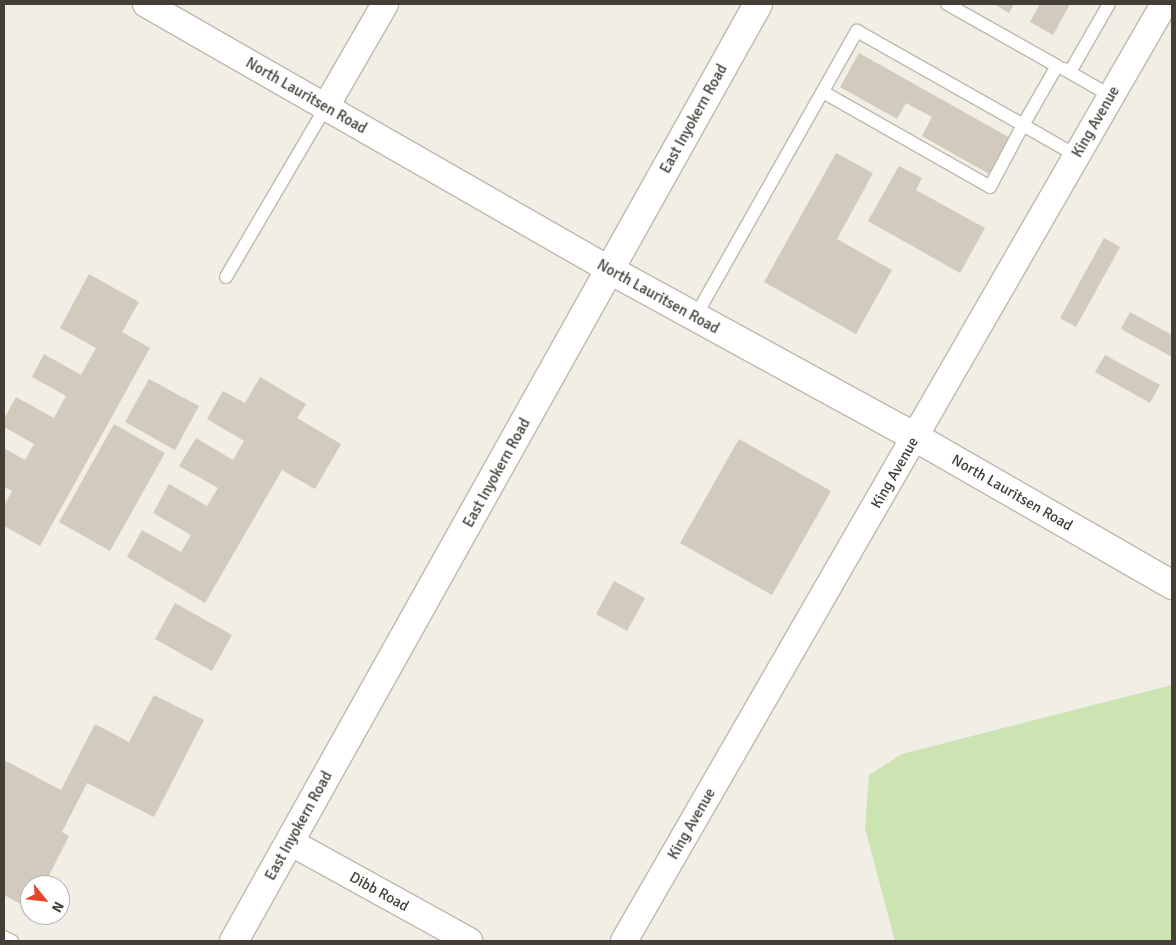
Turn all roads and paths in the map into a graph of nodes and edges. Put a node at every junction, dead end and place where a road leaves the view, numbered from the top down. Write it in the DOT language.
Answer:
graph roads {
  1 [pos="146,4"];
  2 [pos="385,4"];
  3 [pos="758,4"];
  4 [pos="947,4"];
  5 [pos="1109,4"];
  6 [pos="1164,4"];
  7 [pos="1057,66"];
  8 [pos="1070,72"];
  9 [pos="822,92"];
  10 [pos="1111,96"];
  11 [pos="325,108"];
  12 [pos="1024,125"];
  13 [pos="1077,156"];
  14 [pos="610,270"];
  15 [pos="226,277"];
  16 [pos="695,317"];
  17 [pos="915,437"];
  18 [pos="1172,585"];
  19 [pos="290,842"];
  20 [pos="4,936"];
  21 [pos="12,941"];
  22 [pos="234,941"];
  23 [pos="468,941"];
  24 [pos="624,941"];
  1 -- 11 [label="street, North Lauritsen Road"];
  2 -- 11 [label="street"];
  3 -- 14 [label="street, East Inyokern Road"];
  4 -- 7 [label="lane"];
  5 -- 8 [label="lane"];
  6 -- 10 [label="street, King Avenue"];
  7 -- 8 [label="lane"];
  7 -- 12 [label="lane"];
  8 -- 10 [label="lane"];
  9 -- 12 [label="lane"];
  9 -- 12 [label="lane"];
  9 -- 16 [label="lane"];
  10 -- 13 [label="street, King Avenue"];
  11 -- 14 [label="street, North Lauritsen Road"];
  11 -- 15 [label="lane"];
  12 -- 13 [label="lane"];
  13 -- 17 [label="street, King Avenue"];
  14 -- 16 [label="street, North Lauritsen Road"];
  14 -- 19 [label="street, East Inyokern Road"];
  16 -- 17 [label="street, North Lauritsen Road"];
  17 -- 18 [label="street, North Lauritsen Road"];
  17 -- 24 [label="street, King Avenue"];
  19 -- 22 [label="street, East Inyokern Road"];
  19 -- 23 [label="street, Dibb Road"];
  20 -- 21 [label="lane"];
}
